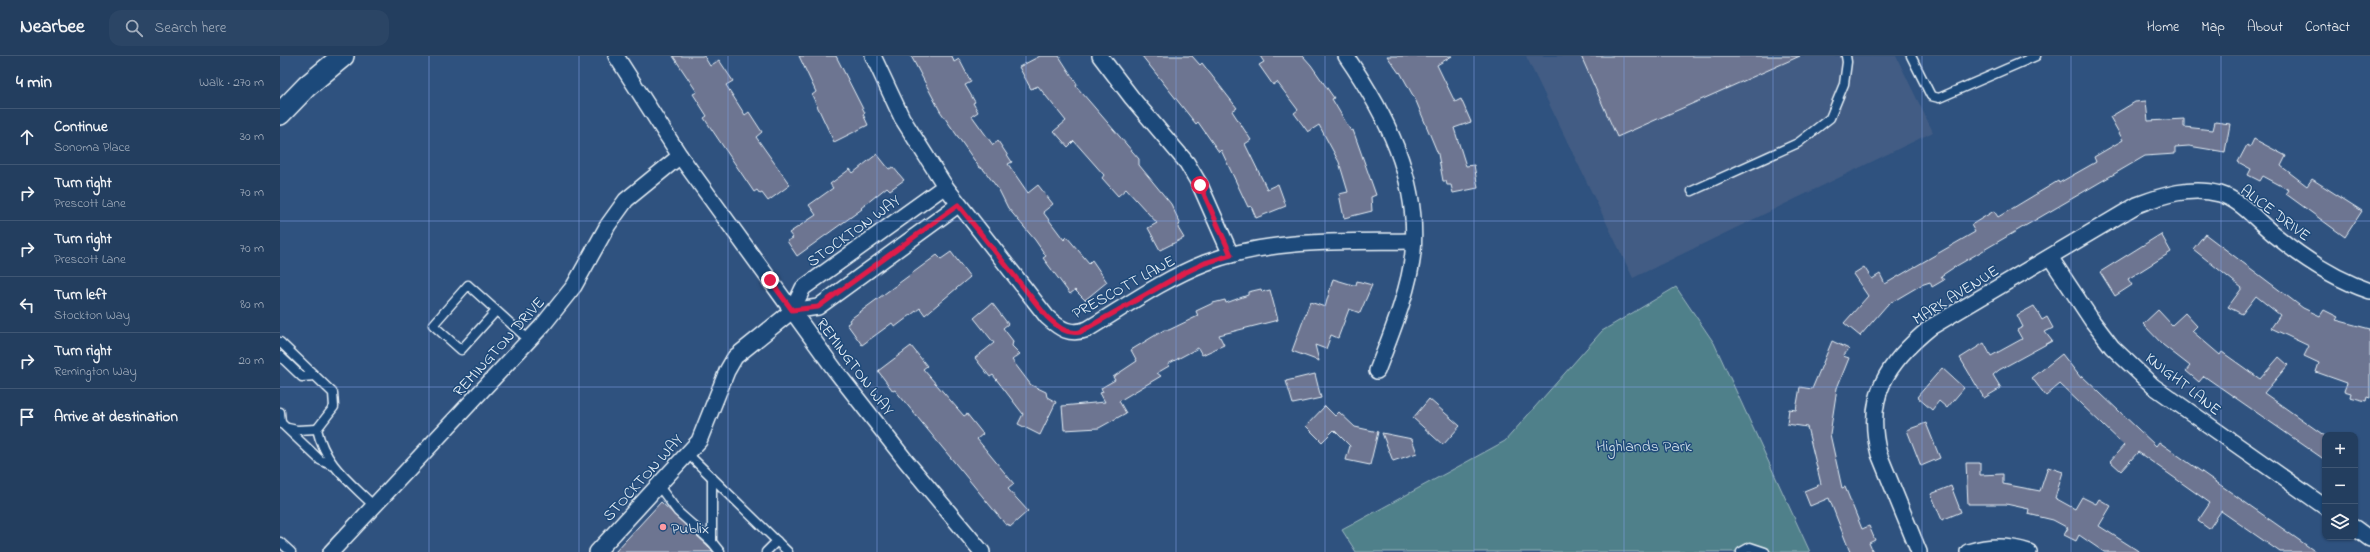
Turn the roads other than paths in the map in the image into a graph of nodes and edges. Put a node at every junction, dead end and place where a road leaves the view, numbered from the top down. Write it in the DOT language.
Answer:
graph roads {
  1 [pos="343,56"];
  2 [pos="616,56"];
  3 [pos="873,56"];
  4 [pos="1100,56"];
  5 [pos="1346,56"];
  6 [pos="1846,56"];
  7 [pos="1911,56"];
  8 [pos="2035,56"];
  9 [pos="280,114"];
  10 [pos="680,156"];
  11 [pos="945,186"];
  12 [pos="1692,191"];
  13 [pos="958,205"];
  14 [pos="1413,241"];
  15 [pos="1231,255"];
  16 [pos="2050,257"];
  17 [pos="2370,291"];
  18 [pos="792,310"];
  19 [pos="496,311"];
  20 [pos="529,340"];
  21 [pos="280,342"];
  22 [pos="280,356"];
  23 [pos="1377,371"];
  24 [pos="315,376"];
  25 [pos="280,412"];
  26 [pos="282,424"];
  27 [pos="317,429"];
  28 [pos="687,454"];
  29 [pos="332,465"];
  30 [pos="712,478"];
  31 [pos="658,485"];
  32 [pos="2322,505"];
  33 [pos="374,506"];
  34 [pos="2358,530"];
  35 [pos="2370,538"];
  36 [pos="777,541"];
  37 [pos="280,542"];
  38 [pos="712,542"];
  39 [pos="291,552"];
  40 [pos="331,552"];
  41 [pos="597,552"];
  42 [pos="720,552"];
  43 [pos="766,552"];
  44 [pos="788,552"];
  45 [pos="982,552"];
  46 [pos="1741,552"];
  47 [pos="1765,552"];
  48 [pos="1919,552"];
  49 [pos="1968,552"];
  50 [pos="2029,552"];
  1 -- 9 [label="main road"];
  2 -- 10 [label="street, REMINGTON WAY"];
  3 -- 11 [label="street, PRESCOTT LANE"];
  4 -- 15 [label="street"];
  5 -- 14 [label="street"];
  6 -- 12 [label="lane"];
  7 -- 8 [label="lane"];
  10 -- 18 [label="street, REMINGTON WAY"];
  10 -- 20 [label="street, REMINGTON DRIVE"];
  11 -- 13 [label="street, PRESCOTT LANE"];
  11 -- 18 [label="street, STOCKTON WAY"];
  13 -- 15 [label="street, PRESCOTT LANE"];
  13 -- 18 [label="street"];
  14 -- 15 [label="street, PRESCOTT LANE"];
  14 -- 23 [label="street"];
  16 -- 17 [label="street, ALICE DRIVE"];
  16 -- 32 [label="street, KNIGHT LANE"];
  16 -- 48 [label="street, MARK AVENUE"];
  18 -- 28 [label="street, STOCKTON WAY"];
  18 -- 45 [label="street, REMINGTON WAY"];
  19 -- 19 [label="lane"];
  19 -- 20 [label="lane"];
  20 -- 33 [label="street, REMINGTON DRIVE"];
  21 -- 24 [label="lane"];
  22 -- 24 [label="lane"];
  24 -- 27 [label="lane"];
  25 -- 26 [label="lane"];
  26 -- 27 [label="lane"];
  26 -- 29 [label="lane"];
  27 -- 29 [label="lane"];
  28 -- 30 [label="lane"];
  28 -- 31 [label="street, STOCKTON WAY"];
  29 -- 33 [label="lane"];
  30 -- 36 [label="lane"];
  30 -- 38 [label="lane"];
  31 -- 38 [label="lane"];
  31 -- 41 [label="street, STOCKTON WAY"];
  33 -- 40 [label="street, REMINGTON DRIVE"];
  34 -- 35 [label="street"];
  36 -- 43 [label="lane"];
  36 -- 44 [label="lane"];
  37 -- 39 [label="lane"];
  38 -- 42 [label="lane"];
  46 -- 47 [label="lane"];
  49 -- 50 [label="street"];
}
